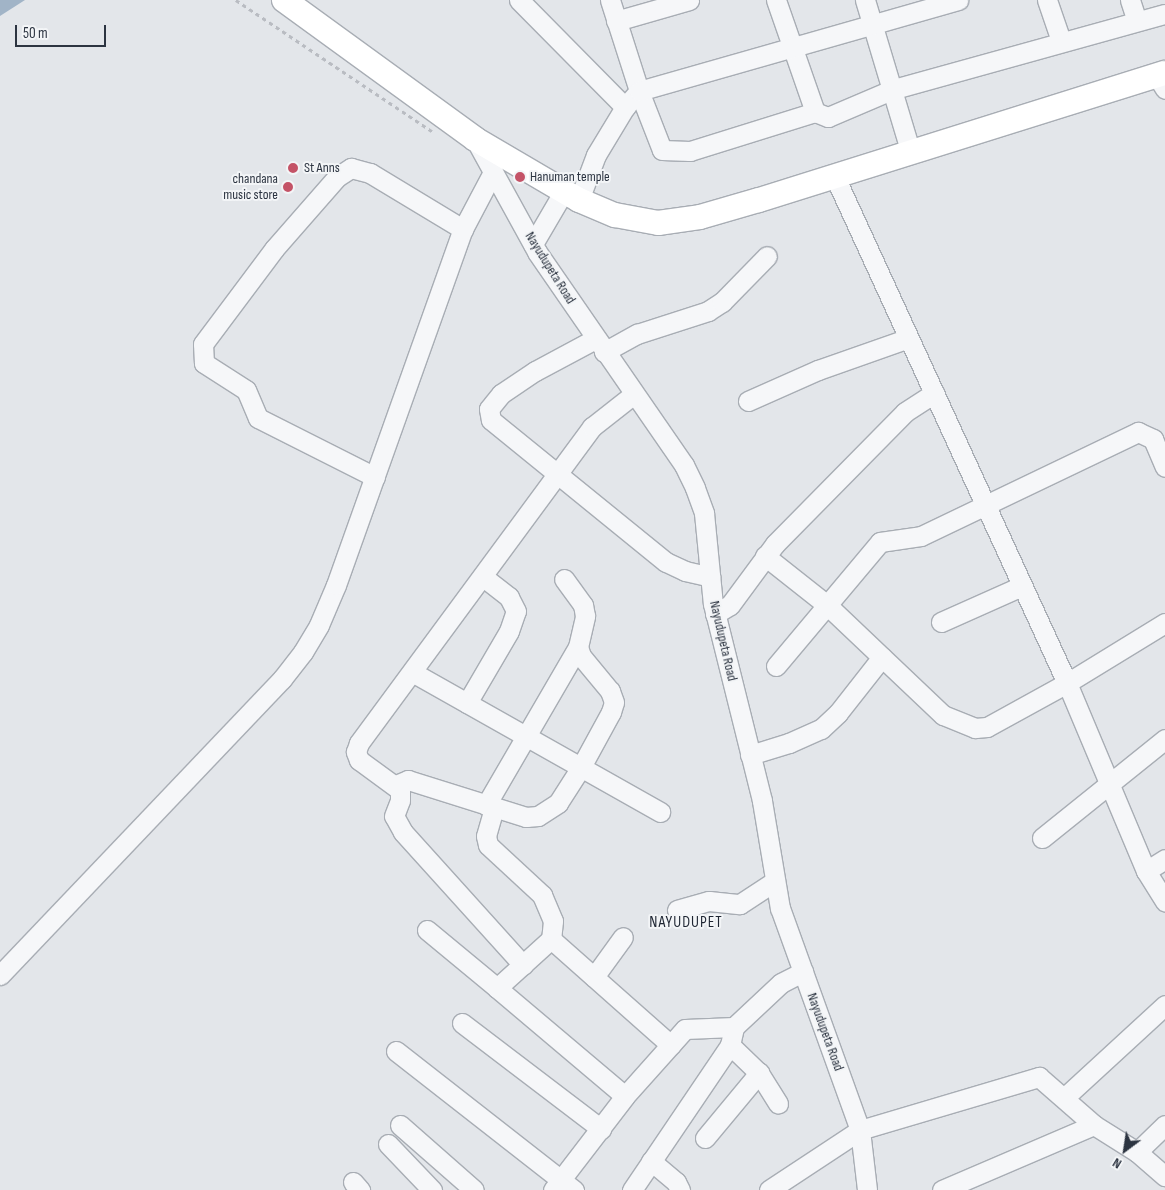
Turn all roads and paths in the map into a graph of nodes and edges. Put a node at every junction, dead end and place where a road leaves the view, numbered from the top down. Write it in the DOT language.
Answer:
graph roads {
  1 [pos="236,0"];
  2 [pos="284,0"];
  3 [pos="519,0"];
  4 [pos="610,0"];
  5 [pos="689,0"];
  6 [pos="776,0"];
  7 [pos="865,0"];
  8 [pos="958,0"];
  9 [pos="1047,0"];
  10 [pos="1130,0"];
  11 [pos="1165,14"];
  12 [pos="616,21"];
  13 [pos="1137,21"];
  14 [pos="871,24"];
  15 [pos="1060,41"];
  16 [pos="792,47"];
  17 [pos="1162,79"];
  18 [pos="894,89"];
  19 [pos="638,91"];
  20 [pos="625,107"];
  21 [pos="815,112"];
  22 [pos="434,132"];
  23 [pos="475,139"];
  24 [pos="911,153"];
  25 [pos="493,172"];
  26 [pos="835,176"];
  27 [pos="572,196"];
  28 [pos="463,229"];
  29 [pos="533,244"];
  30 [pos="767,256"];
  31 [pos="908,338"];
  32 [pos="600,345"];
  33 [pos="934,393"];
  34 [pos="634,394"];
  35 [pos="748,402"];
  36 [pos="1165,467"];
  37 [pos="558,475"];
  38 [pos="375,476"];
  39 [pos="984,504"];
  40 [pos="765,556"];
  41 [pos="483,577"];
  42 [pos="710,577"];
  43 [pos="564,579"];
  44 [pos="1022,586"];
  45 [pos="827,605"];
  46 [pos="716,614"];
  47 [pos="941,622"];
  48 [pos="1165,623"];
  49 [pos="578,647"];
  50 [pos="882,657"];
  51 [pos="776,666"];
  52 [pos="412,672"];
  53 [pos="1067,683"];
  54 [pos="467,703"];
  55 [pos="526,736"];
  56 [pos="1165,738"];
  57 [pos="750,754"];
  58 [pos="581,767"];
  59 [pos="1109,784"];
  60 [pos="396,785"];
  61 [pos="490,807"];
  62 [pos="660,812"];
  63 [pos="1042,838"];
  64 [pos="1165,859"];
  65 [pos="1146,871"];
  66 [pos="775,881"];
  67 [pos="1165,902"];
  68 [pos="677,910"];
  69 [pos="427,930"];
  70 [pos="623,937"];
  71 [pos="551,940"];
  72 [pos="523,965"];
  73 [pos="803,972"];
  74 [pos="0,974"];
  75 [pos="594,977"];
  76 [pos="497,988"];
  77 [pos="1165,1005"];
  78 [pos="462,1023"];
  79 [pos="732,1036"];
  80 [pos="671,1045"];
  81 [pos="396,1051"];
  82 [pos="759,1073"];
  83 [pos="625,1096"];
  84 [pos="1065,1097"];
  85 [pos="778,1103"];
  86 [pos="400,1125"];
  87 [pos="1094,1125"];
  88 [pos="1165,1125"];
  89 [pos="601,1129"];
  90 [pos="860,1130"];
  91 [pos="705,1138"];
  92 [pos="388,1144"];
  93 [pos="1136,1152"];
  94 [pos="651,1161"];
  95 [pos="1165,1176"];
  96 [pos="562,1187"];
  97 [pos="432,1190"];
  98 [pos="474,1190"];
  99 [pos="632,1190"];
  100 [pos="680,1190"];
  101 [pos="769,1190"];
  102 [pos="867,1190"];
  103 [pos="942,1190"];
  1 -- 22 [label="path"];
  2 -- 23 [label="main road"];
  3 -- 20 [label="street"];
  4 -- 12 [label="street"];
  5 -- 12 [label="street"];
  6 -- 16 [label="street"];
  7 -- 14 [label="street"];
  8 -- 14 [label="street"];
  9 -- 15 [label="street"];
  10 -- 13 [label="street"];
  11 -- 13 [label="street"];
  12 -- 19 [label="street"];
  13 -- 15 [label="street"];
  14 -- 16 [label="street"];
  14 -- 18 [label="street"];
  15 -- 18 [label="street"];
  16 -- 19 [label="street"];
  16 -- 21 [label="street"];
  17 -- 24 [label="main road"];
  18 -- 21 [label="street"];
  18 -- 24 [label="street"];
  19 -- 20 [label="street"];
  19 -- 21 [label="street"];
  20 -- 27 [label="street"];
  23 -- 25 [label="street, Nayudupeta Road"];
  23 -- 27 [label="main road"];
  24 -- 26 [label="main road"];
  25 -- 28 [label="street"];
  25 -- 29 [label="street, Nayudupeta Road"];
  26 -- 27 [label="main road"];
  26 -- 31 [label="street"];
  27 -- 29 [label="street"];
  28 -- 38 [label="street"];
  28 -- 38 [label="street"];
  29 -- 32 [label="street, Nayudupeta Road"];
  30 -- 32 [label="street"];
  31 -- 33 [label="street"];
  31 -- 35 [label="street"];
  32 -- 34 [label="street, Nayudupeta Road"];
  32 -- 37 [label="street"];
  33 -- 39 [label="street"];
  33 -- 40 [label="street"];
  34 -- 37 [label="street"];
  34 -- 42 [label="street, Nayudupeta Road"];
  36 -- 39 [label="street"];
  37 -- 41 [label="street"];
  37 -- 42 [label="street"];
  38 -- 74 [label="street"];
  39 -- 44 [label="street"];
  39 -- 45 [label="street"];
  40 -- 45 [label="street"];
  40 -- 46 [label="street"];
  41 -- 52 [label="street"];
  41 -- 54 [label="street"];
  42 -- 46 [label="street, Nayudupeta Road"];
  43 -- 49 [label="street"];
  44 -- 47 [label="street"];
  44 -- 53 [label="street"];
  45 -- 50 [label="street"];
  45 -- 51 [label="street"];
  46 -- 57 [label="street, Nayudupeta Road"];
  48 -- 53 [label="street"];
  49 -- 55 [label="street"];
  49 -- 58 [label="street"];
  50 -- 53 [label="street"];
  50 -- 57 [label="street"];
  52 -- 54 [label="street"];
  52 -- 60 [label="street"];
  53 -- 59 [label="street"];
  54 -- 55 [label="street"];
  55 -- 58 [label="street"];
  55 -- 61 [label="street"];
  56 -- 59 [label="street"];
  57 -- 66 [label="street, Nayudupeta Road"];
  58 -- 61 [label="street"];
  58 -- 62 [label="street"];
  59 -- 63 [label="street"];
  59 -- 65 [label="street"];
  60 -- 61 [label="street"];
  60 -- 72 [label="street"];
  61 -- 71 [label="street"];
  64 -- 65 [label="street"];
  65 -- 67 [label="street"];
  66 -- 68 [label="street"];
  66 -- 73 [label="street, Nayudupeta Road"];
  69 -- 76 [label="street"];
  70 -- 75 [label="street"];
  71 -- 72 [label="street"];
  71 -- 75 [label="street"];
  72 -- 76 [label="street"];
  73 -- 79 [label="street"];
  73 -- 90 [label="street, Nayudupeta Road"];
  75 -- 80 [label="street"];
  76 -- 83 [label="street"];
  77 -- 84 [label="street"];
  78 -- 89 [label="street"];
  79 -- 80 [label="street"];
  79 -- 82 [label="street"];
  79 -- 94 [label="street"];
  80 -- 83 [label="street"];
  81 -- 96 [label="street"];
  82 -- 85 [label="street"];
  82 -- 91 [label="street"];
  83 -- 89 [label="street"];
  84 -- 87 [label="street"];
  84 -- 90 [label="street"];
  86 -- 98 [label="street"];
  87 -- 93 [label="street"];
  87 -- 103 [label="street"];
  88 -- 93 [label="street"];
  89 -- 96 [label="street"];
  90 -- 101 [label="street"];
  90 -- 102 [label="street, Nayudupeta Road"];
  92 -- 97 [label="street"];
  93 -- 95 [label="street"];
  94 -- 99 [label="street"];
  94 -- 100 [label="street"];
}
